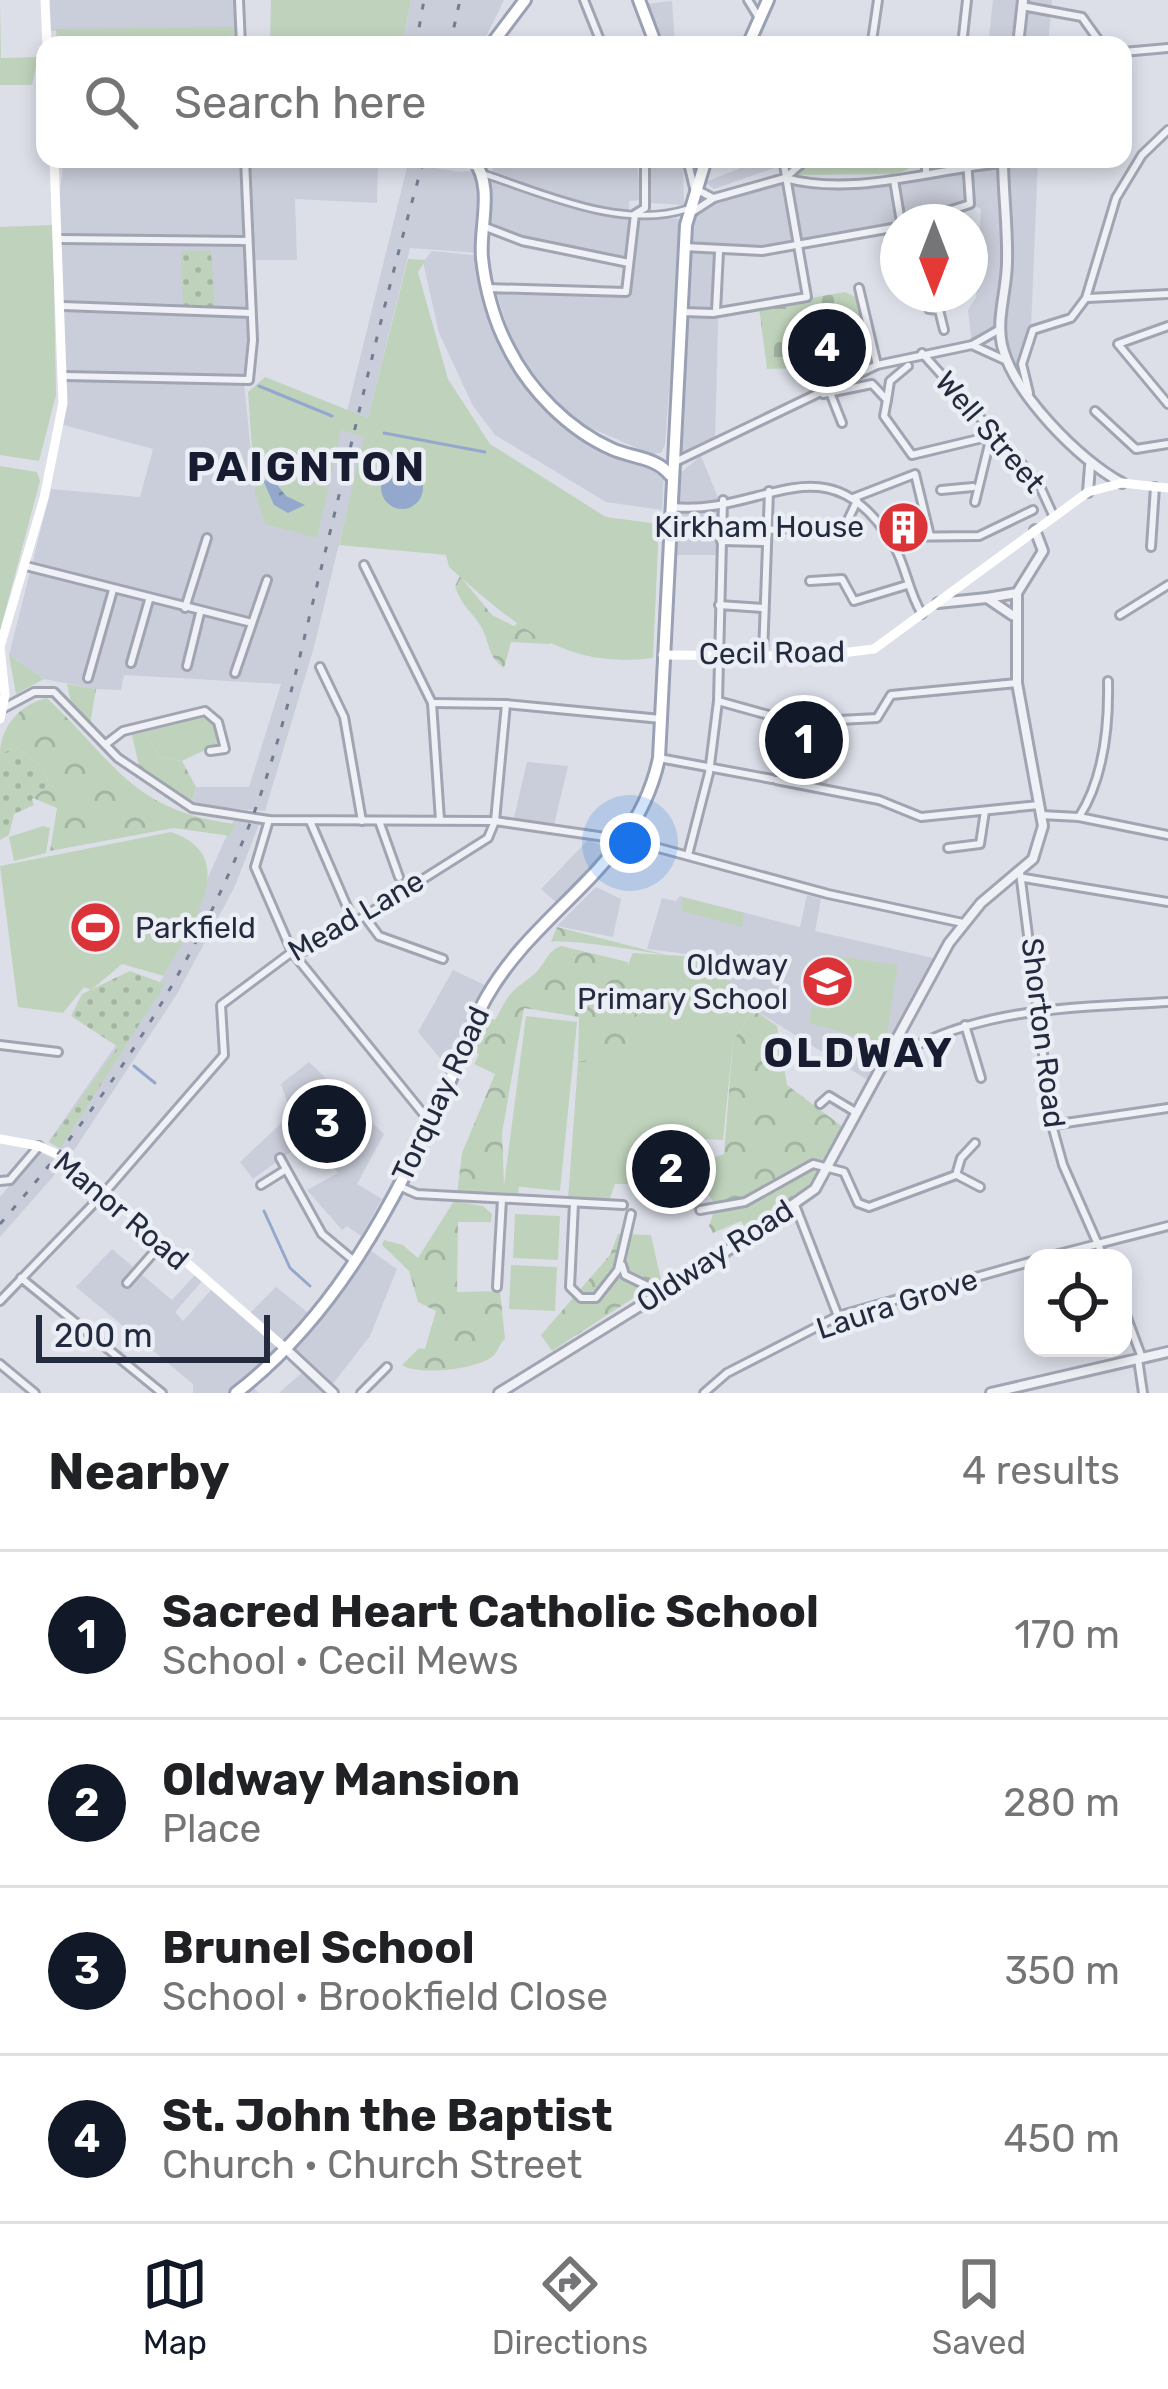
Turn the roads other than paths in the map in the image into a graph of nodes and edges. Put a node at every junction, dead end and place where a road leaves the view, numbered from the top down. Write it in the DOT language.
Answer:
graph roads {
  1 [pos="45,0"];
  2 [pos="239,0"];
  3 [pos="525,0"];
  4 [pos="584,0"];
  5 [pos="639,0"];
  6 [pos="748,0"];
  7 [pos="768,0"];
  8 [pos="878,0"];
  9 [pos="967,0"];
  10 [pos="1022,3"];
  11 [pos="759,18"];
  12 [pos="47,36"];
  13 [pos="241,36"];
  14 [pos="498,36"];
  15 [pos="598,36"];
  16 [pos="653,36"];
  17 [pos="755,36"];
  18 [pos="873,36"];
  19 [pos="963,36"];
  20 [pos="1019,36"];
  21 [pos="1095,36"];
  22 [pos="1168,48"];
  23 [pos="1132,51"];
  24 [pos="1168,130"];
  25 [pos="55,168"];
  26 [pos="245,168"];
  27 [pos="478,168"];
  28 [pos="483,168"];
  29 [pos="645,168"];
  30 [pos="689,168"];
  31 [pos="702,168"];
  32 [pos="784,168"];
  33 [pos="797,168"];
  34 [pos="926,168"];
  35 [pos="942,168"];
  36 [pos="967,168"];
  37 [pos="1003,168"];
  38 [pos="926,172"];
  39 [pos="785,178"];
  40 [pos="895,180"];
  41 [pos="694,188"];
  42 [pos="714,198"];
  43 [pos="898,204"];
  44 [pos="970,204"];
  45 [pos="688,206"];
  46 [pos="635,214"];
  47 [pos="686,225"];
  48 [pos="483,226"];
  49 [pos="880,228"];
  50 [pos="60,239"];
  51 [pos="247,242"];
  52 [pos="794,246"];
  53 [pos="684,247"];
  54 [pos="719,252"];
  55 [pos="629,263"];
  56 [pos="487,288"];
  57 [pos="859,288"];
  58 [pos="1168,294"];
  59 [pos="1086,298"];
  60 [pos="63,305"];
  61 [pos="716,311"];
  62 [pos="681,312"];
  63 [pos="940,312"];
  64 [pos="252,313"];
  65 [pos="1168,326"];
  66 [pos="1000,329"];
  67 [pos="944,330"];
  68 [pos="972,345"];
  69 [pos="922,353"];
  70 [pos="1008,362"];
  71 [pos="877,365"];
  72 [pos="908,366"];
  73 [pos="65,376"];
  74 [pos="1168,382"];
  75 [pos="1155,388"];
  76 [pos="1029,393"];
  77 [pos="820,394"];
  78 [pos="831,395"];
  79 [pos="886,400"];
  80 [pos="1168,404"];
  81 [pos="1095,411"];
  82 [pos="842,423"];
  83 [pos="992,436"];
  84 [pos="671,439"];
  85 [pos="1168,444"];
  86 [pos="651,460"];
  87 [pos="673,463"];
  88 [pos="1090,466"];
  89 [pos="671,478"];
  90 [pos="1121,483"];
  91 [pos="975,487"];
  92 [pos="1155,487"];
  93 [pos="1168,488"];
  94 [pos="769,490"];
  95 [pos="941,490"];
  96 [pos="1088,492"];
  97 [pos="723,500"];
  98 [pos="855,500"];
  99 [pos="976,502"];
  100 [pos="669,506"];
  101 [pos="1053,514"];
  102 [pos="1030,518"];
  103 [pos="767,530"];
  104 [pos="929,536"];
  105 [pos="888,537"];
  106 [pos="207,538"];
  107 [pos="721,541"];
  108 [pos="766,542"];
  109 [pos="1151,547"];
  110 [pos="364,565"];
  111 [pos="26,566"];
  112 [pos="267,580"];
  113 [pos="810,581"];
  114 [pos="1168,584"];
  115 [pos="907,585"];
  116 [pos="113,590"];
  117 [pos="1017,592"];
  118 [pos="987,598"];
  119 [pos="148,600"];
  120 [pos="936,603"];
  121 [pos="719,605"];
  122 [pos="185,608"];
  123 [pos="764,608"];
  124 [pos="200,613"];
  125 [pos="923,615"];
  126 [pos="1120,615"];
  127 [pos="1013,616"];
  128 [pos="248,622"];
  129 [pos="718,652"];
  130 [pos="663,655"];
  131 [pos="763,655"];
  132 [pos="131,663"];
  133 [pos="187,666"];
  134 [pos="320,667"];
  135 [pos="235,673"];
  136 [pos="88,678"];
  137 [pos="1108,681"];
  138 [pos="1017,683"];
  139 [pos="718,701"];
  140 [pos="432,703"];
  141 [pos="506,704"];
  142 [pos="2,714"];
  143 [pos="772,716"];
  144 [pos="657,719"];
  145 [pos="838,720"];
  146 [pos="106,744"];
  147 [pos="210,751"];
  148 [pos="659,758"];
  149 [pos="708,767"];
  150 [pos="1040,810"];
  151 [pos="985,811"];
  152 [pos="1079,817"];
  153 [pos="265,819"];
  154 [pos="440,820"];
  155 [pos="310,821"];
  156 [pos="362,821"];
  157 [pos="379,821"];
  158 [pos="495,821"];
  159 [pos="1168,836"];
  160 [pos="626,841"];
  161 [pos="948,848"];
  162 [pos="688,855"];
  163 [pos="1021,875"];
  164 [pos="400,877"];
  165 [pos="1168,902"];
  166 [pos="348,909"];
  167 [pos="365,916"];
  168 [pos="963,923"];
  169 [pos="292,952"];
  170 [pos="443,959"];
  171 [pos="1168,1002"];
  172 [pos="1036,1010"];
  173 [pos="965,1025"];
  174 [pos="0,1045"];
  175 [pos="58,1052"];
  176 [pos="882,1066"];
  177 [pos="981,1078"];
  178 [pos="820,1104"];
  179 [pos="1168,1108"];
  180 [pos="857,1113"];
  181 [pos="430,1123"];
  182 [pos="1052,1125"];
  183 [pos="0,1139"];
  184 [pos="975,1143"];
  185 [pos="39,1146"];
  186 [pos="280,1158"];
  187 [pos="831,1168"];
  188 [pos="285,1170"];
  189 [pos="956,1175"];
  190 [pos="0,1181"];
  191 [pos="261,1185"];
  192 [pos="398,1186"];
  193 [pos="980,1187"];
  194 [pos="105,1192"];
  195 [pos="502,1198"];
  196 [pos="574,1203"];
  197 [pos="623,1205"];
  198 [pos="794,1205"];
  199 [pos="700,1210"];
  200 [pos="631,1214"];
  201 [pos="1168,1226"];
  202 [pos="163,1242"];
  203 [pos="1097,1242"];
  204 [pos="1073,1249"];
  205 [pos="1100,1249"];
  206 [pos="621,1261"];
  207 [pos="356,1262"];
  208 [pos="1024,1264"];
  209 [pos="21,1278"];
  210 [pos="127,1283"];
  211 [pos="497,1287"];
  212 [pos="660,1292"];
  213 [pos="0,1301"];
  214 [pos="838,1316"];
  215 [pos="1132,1334"];
  216 [pos="287,1350"];
  217 [pos="1168,1352"];
  218 [pos="1140,1358"];
  219 [pos="0,1364"];
  220 [pos="387,1367"];
  221 [pos="34,1393"];
  222 [pos="162,1393"];
  223 [pos="236,1393"];
  224 [pos="333,1393"];
  225 [pos="361,1393"];
  226 [pos="500,1393"];
  227 [pos="704,1393"];
  228 [pos="991,1393"];
  229 [pos="1143,1393"];
  1 -- 12 [label="main road"];
  2 -- 13 [label="street"];
  3 -- 14 [label="main road"];
  4 -- 15 [label="street"];
  5 -- 16 [label="main road"];
  6 -- 11 [label="street"];
  7 -- 11 [label="main road"];
  8 -- 18 [label="street"];
  9 -- 19 [label="street"];
  10 -- 20 [label="street"];
  10 -- 21 [label="street"];
  11 -- 17 [label="main road"];
  22 -- 23 [label="street"];
  24 -- 59 [label="street"];
  25 -- 50 [label="main road"];
  26 -- 51 [label="street"];
  27 -- 48 [label="main road"];
  28 -- 46 [label="street"];
  29 -- 46 [label="street"];
  30 -- 41 [label="street"];
  31 -- 41 [label="main road, Torquay Road"];
  32 -- 39 [label="street"];
  33 -- 39 [label="street"];
  34 -- 38 [label="street"];
  35 -- 38 [label="street"];
  36 -- 44 [label="street"];
  37 -- 66 [label="street"];
  38 -- 40 [label="street"];
  39 -- 40 [label="street"];
  39 -- 42 [label="street"];
  39 -- 52 [label="street"];
  40 -- 43 [label="street"];
  41 -- 42 [label="street"];
  41 -- 45 [label="main road, Torquay Road"];
  42 -- 47 [label="street"];
  45 -- 46 [label="street"];
  45 -- 47 [label="main road, Torquay Road"];
  46 -- 55 [label="street"];
  47 -- 53 [label="main road, Torquay Road"];
  48 -- 55 [label="street"];
  48 -- 56 [label="main road"];
  49 -- 52 [label="street"];
  50 -- 51 [label="street"];
  50 -- 60 [label="main road"];
  51 -- 64 [label="street"];
  52 -- 54 [label="street"];
  52 -- 61 [label="street"];
  53 -- 54 [label="street"];
  53 -- 62 [label="main road, Torquay Road"];
  54 -- 61 [label="street"];
  55 -- 56 [label="street"];
  56 -- 86 [label="main road"];
  57 -- 71 [label="street"];
  58 -- 59 [label="street"];
  59 -- 76 [label="street"];
  60 -- 64 [label="street"];
  60 -- 73 [label="main road"];
  61 -- 62 [label="street"];
  62 -- 84 [label="main road, Torquay Road"];
  63 -- 67 [label="street"];
  64 -- 73 [label="street"];
  65 -- 75 [label="street"];
  66 -- 68 [label="street"];
  66 -- 70 [label="street"];
  68 -- 69 [label="street"];
  68 -- 70 [label="street"];
  69 -- 71 [label="street"];
  69 -- 83 [label="street, Well Street"];
  70 -- 76 [label="street"];
  71 -- 77 [label="street"];
  72 -- 79 [label="street"];
  73 -- 111 [label="main road"];
  74 -- 75 [label="street"];
  75 -- 80 [label="street"];
  76 -- 88 [label="street"];
  77 -- 78 [label="street"];
  77 -- 87 [label="street"];
  78 -- 79 [label="street"];
  78 -- 82 [label="street"];
  79 -- 83 [label="street"];
  81 -- 85 [label="street"];
  83 -- 91 [label="street"];
  83 -- 101 [label="street, Well Street"];
  84 -- 86 [label="main road"];
  84 -- 87 [label="main road, Torquay Road"];
  86 -- 87 [label="street"];
  86 -- 89 [label="main road"];
  87 -- 89 [label="main road, Torquay Road"];
  88 -- 90 [label="street"];
  88 -- 96 [label="street"];
  89 -- 100 [label="main road, Torquay Road"];
  90 -- 92 [label="main road"];
  90 -- 96 [label="main road, Cecil Road"];
  91 -- 95 [label="street"];
  91 -- 99 [label="street"];
  92 -- 93 [label="main road"];
  92 -- 109 [label="street"];
  94 -- 97 [label="street"];
  94 -- 98 [label="street"];
  94 -- 103 [label="street"];
  96 -- 101 [label="main road, Cecil Road"];
  97 -- 100 [label="street"];
  97 -- 107 [label="street"];
  98 -- 103 [label="street"];
  98 -- 104 [label="street"];
  98 -- 105 [label="street"];
  100 -- 130 [label="main road, Torquay Road"];
  101 -- 102 [label="main road, Cecil Road"];
  102 -- 104 [label="street"];
  102 -- 117 [label="street"];
  102 -- 120 [label="main road, Cecil Road"];
  103 -- 108 [label="street"];
  104 -- 105 [label="street"];
  105 -- 115 [label="street"];
  106 -- 122 [label="street"];
  107 -- 108 [label="street"];
  107 -- 121 [label="street"];
  108 -- 123 [label="street"];
  110 -- 140 [label="street"];
  111 -- 116 [label="street"];
  111 -- 142 [label="main road"];
  112 -- 128 [label="street"];
  113 -- 115 [label="street"];
  114 -- 126 [label="street"];
  115 -- 125 [label="street"];
  116 -- 119 [label="street"];
  116 -- 136 [label="street"];
  117 -- 118 [label="street"];
  117 -- 127 [label="street"];
  118 -- 120 [label="street"];
  118 -- 127 [label="street"];
  119 -- 122 [label="street"];
  119 -- 132 [label="street"];
  120 -- 125 [label="main road, Cecil Road"];
  121 -- 123 [label="street"];
  121 -- 129 [label="street"];
  122 -- 124 [label="street"];
  123 -- 131 [label="street"];
  124 -- 128 [label="street"];
  124 -- 133 [label="street"];
  125 -- 131 [label="main road, Cecil Road"];
  127 -- 138 [label="street"];
  128 -- 135 [label="street"];
  129 -- 130 [label="main road, Cecil Road"];
  129 -- 131 [label="main road, Cecil Road"];
  129 -- 139 [label="street"];
  130 -- 144 [label="main road, Torquay Road"];
  134 -- 156 [label="street"];
  137 -- 152 [label="street"];
  138 -- 145 [label="street"];
  138 -- 150 [label="street"];
  139 -- 143 [label="street"];
  139 -- 149 [label="street"];
  140 -- 141 [label="street"];
  140 -- 154 [label="street"];
  141 -- 144 [label="street"];
  141 -- 158 [label="street"];
  142 -- 146 [label="street"];
  144 -- 148 [label="main road, Torquay Road"];
  146 -- 147 [label="street"];
  146 -- 153 [label="street"];
  148 -- 149 [label="street"];
  148 -- 160 [label="main road, Torquay Road"];
  149 -- 151 [label="street"];
  149 -- 162 [label="street"];
  150 -- 151 [label="street"];
  150 -- 152 [label="street"];
  150 -- 163 [label="street"];
  151 -- 161 [label="street"];
  152 -- 159 [label="street"];
  153 -- 155 [label="street"];
  153 -- 169 [label="street"];
  154 -- 157 [label="street"];
  154 -- 158 [label="street"];
  155 -- 156 [label="street"];
  155 -- 166 [label="street"];
  156 -- 157 [label="street"];
  157 -- 164 [label="street"];
  158 -- 160 [label="street"];
  158 -- 167 [label="street, Mead Lane"];
  160 -- 162 [label="street"];
  160 -- 181 [label="main road, Torquay Road"];
  162 -- 168 [label="street"];
  163 -- 165 [label="street"];
  163 -- 168 [label="street, Oldway Road"];
  163 -- 172 [label="street, Shorton Road"];
  167 -- 169 [label="street, Mead Lane"];
  167 -- 170 [label="street"];
  168 -- 176 [label="street, Oldway Road"];
  169 -- 181 [label="street"];
  169 -- 194 [label="street, Mead Lane"];
  171 -- 172 [label="street"];
  172 -- 173 [label="street"];
  172 -- 182 [label="street, Shorton Road"];
  173 -- 176 [label="street"];
  173 -- 177 [label="street"];
  174 -- 175 [label="street"];
  176 -- 180 [label="street, Oldway Road"];
  178 -- 180 [label="street"];
  179 -- 182 [label="street"];
  180 -- 187 [label="street, Oldway Road"];
  181 -- 192 [label="main road, Torquay Road"];
  182 -- 203 [label="street, Shorton Road"];
  183 -- 185 [label="main road, Manor Road"];
  184 -- 189 [label="street"];
  185 -- 190 [label="street"];
  185 -- 194 [label="main road, Manor Road"];
  186 -- 188 [label="street"];
  187 -- 189 [label="street"];
  187 -- 198 [label="street, Oldway Road"];
  187 -- 199 [label="street"];
  188 -- 191 [label="street"];
  188 -- 207 [label="street"];
  189 -- 193 [label="street"];
  192 -- 195 [label="street"];
  192 -- 207 [label="main road, Torquay Road"];
  194 -- 202 [label="main road, Manor Road"];
  194 -- 209 [label="street"];
  195 -- 196 [label="street"];
  195 -- 211 [label="street"];
  196 -- 197 [label="street"];
  196 -- 206 [label="street"];
  198 -- 212 [label="street, Oldway Road"];
  198 -- 214 [label="street"];
  200 -- 206 [label="street"];
  201 -- 203 [label="street"];
  202 -- 210 [label="street"];
  202 -- 216 [label="main road, Manor Road"];
  203 -- 204 [label="street"];
  203 -- 205 [label="street, Shorton Road"];
  206 -- 212 [label="street"];
  207 -- 216 [label="main road, Torquay Road"];
  208 -- 214 [label="street, Laura Grove"];
  209 -- 213 [label="street"];
  209 -- 222 [label="street"];
  212 -- 226 [label="street, Oldway Road"];
  214 -- 227 [label="street, Laura Grove"];
  215 -- 218 [label="street"];
  216 -- 223 [label="main road, Torquay Road"];
  216 -- 224 [label="street"];
  217 -- 218 [label="street"];
  218 -- 228 [label="street"];
  218 -- 229 [label="street"];
  219 -- 221 [label="street"];
  220 -- 225 [label="street"];
}
